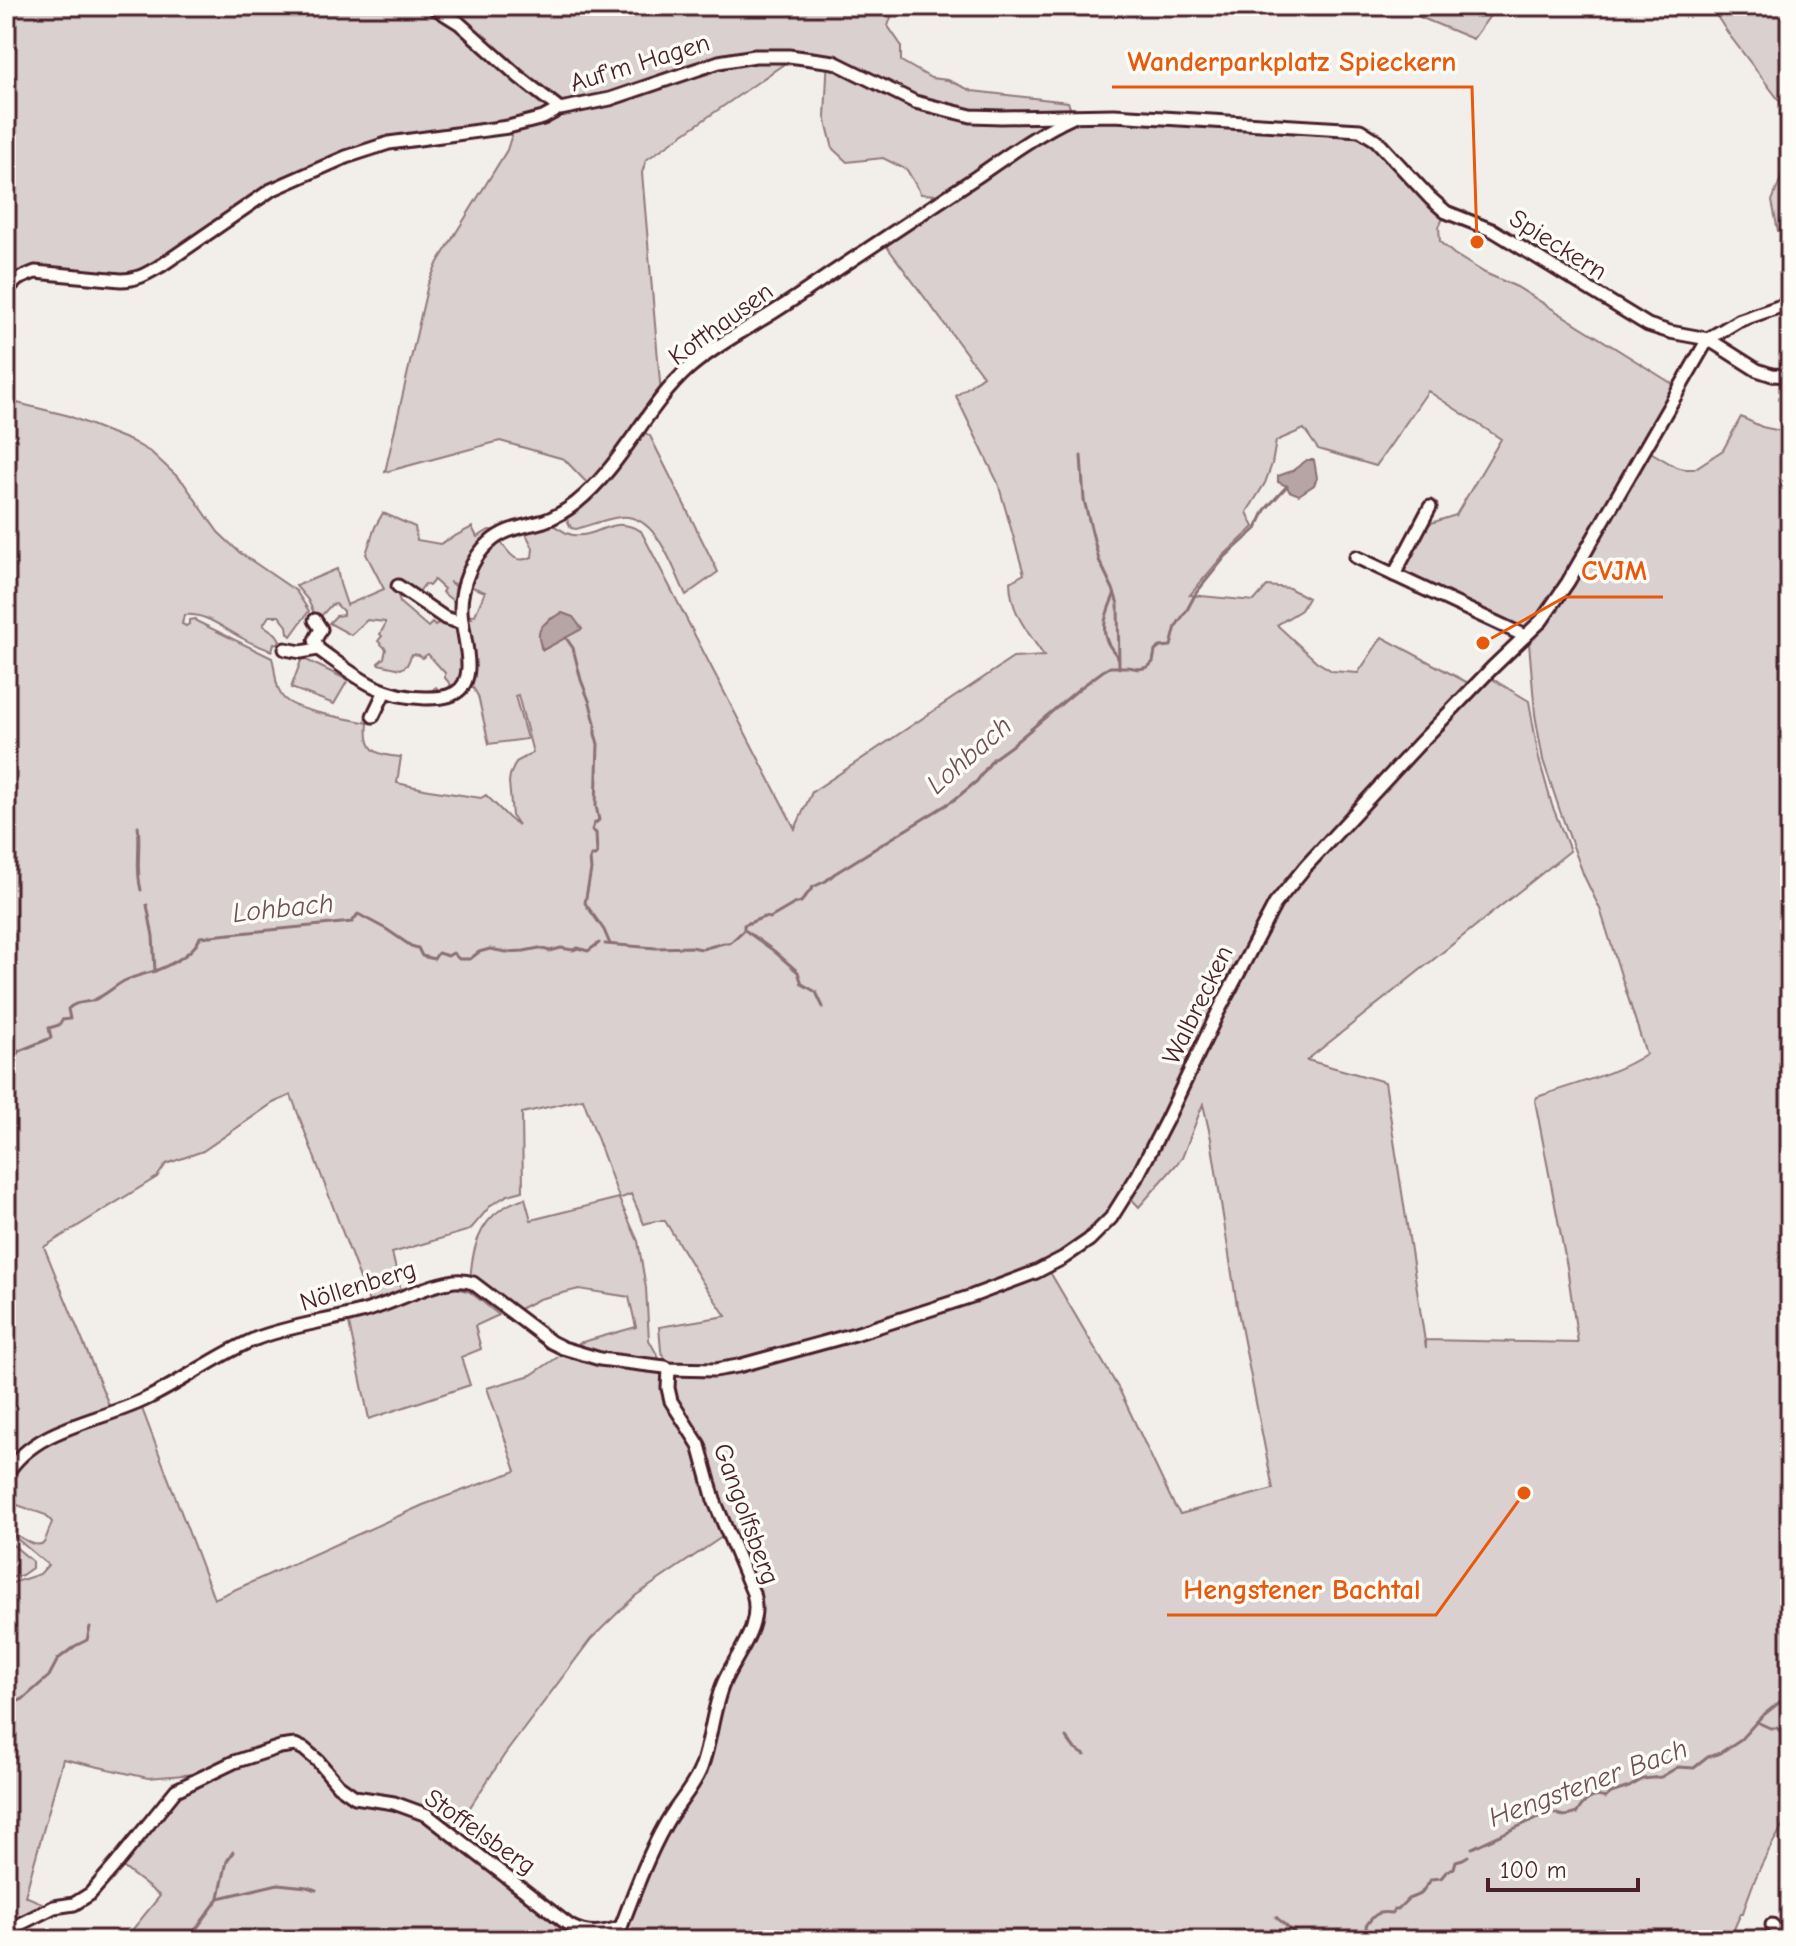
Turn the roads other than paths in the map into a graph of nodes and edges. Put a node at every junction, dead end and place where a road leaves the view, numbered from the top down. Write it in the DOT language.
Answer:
graph roads {
  1 [pos="432,6"];
  2 [pos="557,108"];
  3 [pos="1077,115"];
  4 [pos="6,290"];
  5 [pos="1790,303"];
  6 [pos="1708,339"];
  7 [pos="1790,376"];
  8 [pos="1430,507"];
  9 [pos="1356,557"];
  10 [pos="1394,575"];
  11 [pos="398,586"];
  12 [pos="315,620"];
  13 [pos="462,623"];
  14 [pos="1525,636"];
  15 [pos="285,649"];
  16 [pos="318,649"];
  17 [pos="385,691"];
  18 [pos="373,716"];
  19 [pos="738,1366"];
  20 [pos="669,1369"];
  21 [pos="6,1475"];
  22 [pos="1772,1925"];
  23 [pos="621,1927"];
  24 [pos="6,1934"];
  25 [pos="619,1940"];
  26 [pos="1787,1940"];
  1 -- 2 [label="street, Auf'm Hagen"];
  2 -- 3 [label="street, Auf'm Hagen"];
  2 -- 4 [label="street"];
  3 -- 6 [label="street, Spieckern"];
  3 -- 13 [label="street, Kotthausen"];
  5 -- 6 [label="street"];
  6 -- 7 [label="street, Spieckern"];
  6 -- 14 [label="street, Walbrecken"];
  8 -- 10 [label="street"];
  9 -- 10 [label="street"];
  10 -- 14 [label="street"];
  11 -- 13 [label="street"];
  12 -- 16 [label="street"];
  13 -- 17 [label="street, Kotthausen"];
  14 -- 19 [label="street, Walbrecken"];
  15 -- 16 [label="street"];
  16 -- 17 [label="street, Kotthausen"];
  17 -- 18 [label="street"];
  19 -- 20 [label="street, Nöllenberg"];
  20 -- 21 [label="street, Nöllenberg"];
  20 -- 23 [label="street, Gangolfsberg"];
  22 -- 26 [label="street"];
  23 -- 24 [label="street, Stoffelsberg"];
  23 -- 25 [label="street, Gangolfsberg"];
}
